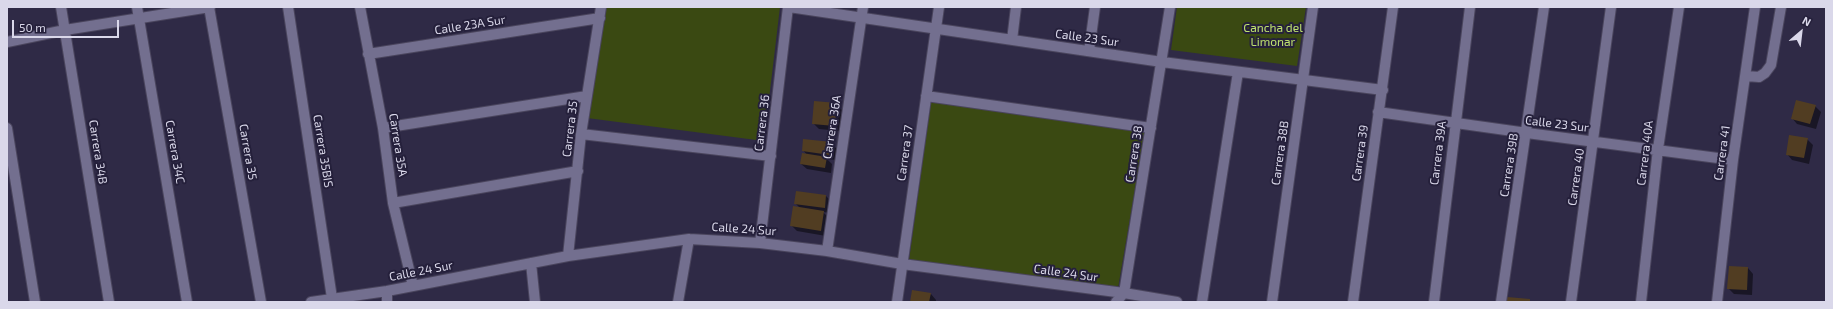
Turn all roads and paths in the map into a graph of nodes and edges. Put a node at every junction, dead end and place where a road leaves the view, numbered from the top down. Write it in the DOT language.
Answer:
graph roads {
  1 [pos="61,7"];
  2 [pos="137,7"];
  3 [pos="209,7"];
  4 [pos="288,7"];
  5 [pos="360,7"];
  6 [pos="601,7"];
  7 [pos="788,7"];
  8 [pos="864,7"];
  9 [pos="939,7"];
  10 [pos="1016,7"];
  11 [pos="1095,7"];
  12 [pos="1170,7"];
  13 [pos="1313,7"];
  14 [pos="1393,7"];
  15 [pos="1470,7"];
  16 [pos="1544,7"];
  17 [pos="1611,7"];
  18 [pos="1679,7"];
  19 [pos="1755,7"];
  20 [pos="1781,7"];
  21 [pos="139,18"];
  22 [pos="600,18"];
  23 [pos="862,18"];
  24 [pos="936,28"];
  25 [pos="65,30"];
  26 [pos="1012,40"];
  27 [pos="7,42"];
  28 [pos="1089,51"];
  29 [pos="368,54"];
  30 [pos="1162,62"];
  31 [pos="1238,72"];
  32 [pos="1746,76"];
  33 [pos="1303,80"];
  34 [pos="1383,90"];
  35 [pos="588,96"];
  36 [pos="926,96"];
  37 [pos="1378,112"];
  38 [pos="1455,123"];
  39 [pos="7,128"];
  40 [pos="383,128"];
  41 [pos="1151,128"];
  42 [pos="1527,133"];
  43 [pos="581,134"];
  44 [pos="1594,142"];
  45 [pos="1658,149"];
  46 [pos="771,156"];
  47 [pos="1733,160"];
  48 [pos="578,171"];
  49 [pos="393,203"];
  50 [pos="689,239"];
  51 [pos="760,243"];
  52 [pos="827,251"];
  53 [pos="568,256"];
  54 [pos="532,263"];
  55 [pos="902,264"];
  56 [pos="413,286"];
  57 [pos="387,291"];
  58 [pos="1124,293"];
  59 [pos="332,298"];
  60 [pos="35,302"];
  61 [pos="109,302"];
  62 [pos="187,302"];
  63 [pos="261,302"];
  64 [pos="311,302"];
  65 [pos="387,302"];
  66 [pos="535,302"];
  67 [pos="678,302"];
  68 [pos="897,302"];
  69 [pos="1116,302"];
  70 [pos="1177,302"];
  71 [pos="1202,302"];
  72 [pos="1272,302"];
  73 [pos="1353,302"];
  74 [pos="1434,302"];
  75 [pos="1501,302"];
  76 [pos="1571,302"];
  77 [pos="1641,302"];
  78 [pos="1716,302"];
  1 -- 25 [label="street, Carrera 34B"];
  2 -- 21 [label="street, Carrera 34C"];
  3 -- 21 [label="street"];
  3 -- 63 [label="street, Carrera 35"];
  4 -- 59 [label="street, Carrera 35BIS"];
  5 -- 29 [label="street, Carrera 35A"];
  6 -- 22 [label="street, Carrera 35"];
  7 -- 23 [label="street, Calle 23 Sur"];
  7 -- 46 [label="street, Carrera 36"];
  8 -- 23 [label="street, Carrera 36A"];
  9 -- 24 [label="street, Carrera 37"];
  10 -- 26 [label="street"];
  11 -- 28 [label="street"];
  12 -- 30 [label="street, Carrera 38"];
  13 -- 33 [label="street, Carrera 38B"];
  14 -- 34 [label="street, Carrera 39"];
  15 -- 38 [label="street, Carrera 39A"];
  16 -- 42 [label="street, Carrera 39B"];
  17 -- 44 [label="street, Carrera 40"];
  18 -- 45 [label="street, Carrera 40A"];
  19 -- 32 [label="street, Carrera 41"];
  20 -- 32 [label="street"];
  21 -- 25 [label="street"];
  21 -- 62 [label="street, Carrera 34C"];
  22 -- 29 [label="street, Calle 23A Sur"];
  22 -- 35 [label="street, Carrera 35"];
  23 -- 24 [label="street, Calle 23 Sur"];
  23 -- 52 [label="street, Carrera 36A"];
  24 -- 26 [label="street, Calle 23 Sur"];
  24 -- 36 [label="street, Carrera 37"];
  25 -- 27 [label="street"];
  25 -- 61 [label="street, Carrera 34B"];
  26 -- 28 [label="street, Calle 23 Sur"];
  28 -- 30 [label="street, Calle 23 Sur"];
  29 -- 40 [label="street, Carrera 35A"];
  30 -- 31 [label="street, Calle 23 Sur"];
  30 -- 41 [label="street, Carrera 38"];
  31 -- 33 [label="street, Calle 23 Sur"];
  31 -- 71 [label="street"];
  32 -- 47 [label="street, Carrera 41"];
  33 -- 34 [label="street, Calle 23 Sur"];
  33 -- 72 [label="street, Carrera 38B"];
  34 -- 37 [label="street, Carrera 39"];
  35 -- 40 [label="street"];
  35 -- 43 [label="street, Carrera 35"];
  36 -- 41 [label="street"];
  36 -- 55 [label="street, Carrera 37"];
  37 -- 38 [label="street, Calle 23 Sur"];
  37 -- 73 [label="street, Carrera 39"];
  38 -- 42 [label="street, Calle 23 Sur"];
  38 -- 74 [label="street, Carrera 39A"];
  39 -- 60 [label="street"];
  40 -- 49 [label="street, Carrera 35A"];
  41 -- 58 [label="street, Carrera 38"];
  42 -- 44 [label="street, Calle 23 Sur"];
  42 -- 75 [label="street, Carrera 39B"];
  43 -- 46 [label="street"];
  43 -- 48 [label="street, Carrera 35"];
  44 -- 45 [label="street, Calle 23 Sur"];
  44 -- 76 [label="street, Carrera 40"];
  45 -- 47 [label="street, Calle 23 Sur"];
  45 -- 77 [label="street, Carrera 40A"];
  46 -- 51 [label="street, Carrera 36"];
  47 -- 78 [label="street, Carrera 41"];
  48 -- 49 [label="street"];
  48 -- 53 [label="street, Carrera 35"];
  49 -- 56 [label="street, Carrera 35A"];
  50 -- 51 [label="street, Calle 24 Sur"];
  50 -- 53 [label="street, Calle 24 Sur"];
  50 -- 67 [label="street"];
  51 -- 52 [label="street, Calle 24 Sur"];
  52 -- 55 [label="street, Calle 24 Sur"];
  53 -- 54 [label="street, Calle 24 Sur"];
  54 -- 56 [label="street, Calle 24 Sur"];
  54 -- 66 [label="street"];
  55 -- 58 [label="street, Calle 24 Sur"];
  55 -- 68 [label="street, Carrera 37"];
  56 -- 57 [label="street, Calle 24 Sur"];
  57 -- 59 [label="street, Calle 24 Sur"];
  57 -- 65 [label="street"];
  58 -- 69 [label="street"];
  58 -- 70 [label="street, Calle 24 Sur"];
  59 -- 64 [label="street, Calle 24 Sur"];
}
